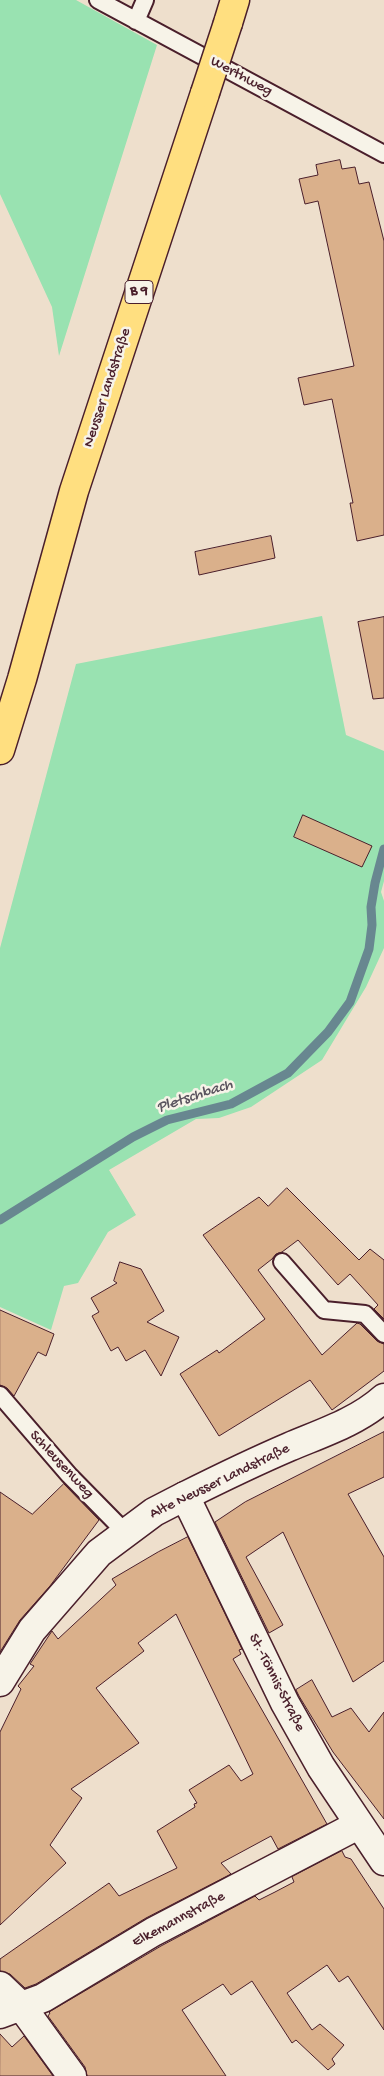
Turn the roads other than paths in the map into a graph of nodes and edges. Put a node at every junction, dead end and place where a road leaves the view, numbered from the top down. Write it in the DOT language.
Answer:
graph roads {
  1 [pos="98,0"];
  2 [pos="145,0"];
  3 [pos="232,12"];
  4 [pos="136,21"];
  5 [pos="384,154"];
  6 [pos="0,750"];
  7 [pos="282,1262"];
  8 [pos="384,1334"];
  9 [pos="0,1395"];
  10 [pos="384,1398"];
  11 [pos="185,1496"];
  12 [pos="125,1532"];
  13 [pos="0,1682"];
  14 [pos="358,1825"];
  15 [pos="384,1861"];
  16 [pos="0,1986"];
  17 [pos="11,2010"];
  18 [pos="72,2076"];
  1 -- 4 [label="lane, Werthweg"];
  2 -- 4 [label="lane"];
  3 -- 6 [label="main road, Neusser Landstraße / B 9, bridge"];
  4 -- 5 [label="lane, Werthweg"];
  7 -- 8 [label="lane"];
  9 -- 12 [label="lane, Schleusenweg"];
  10 -- 11 [label="street, Alte Neusser Landstraße"];
  11 -- 12 [label="street, Alte Neusser Landstraße"];
  11 -- 14 [label="street, St.-Tönnis-Straße"];
  12 -- 13 [label="street, Alte Neusser Landstraße"];
  14 -- 15 [label="street, St.-Tönnis-Straße"];
  14 -- 17 [label="street, Elkemannstraße"];
  16 -- 17 [label="street"];
  17 -- 18 [label="street"];
}
